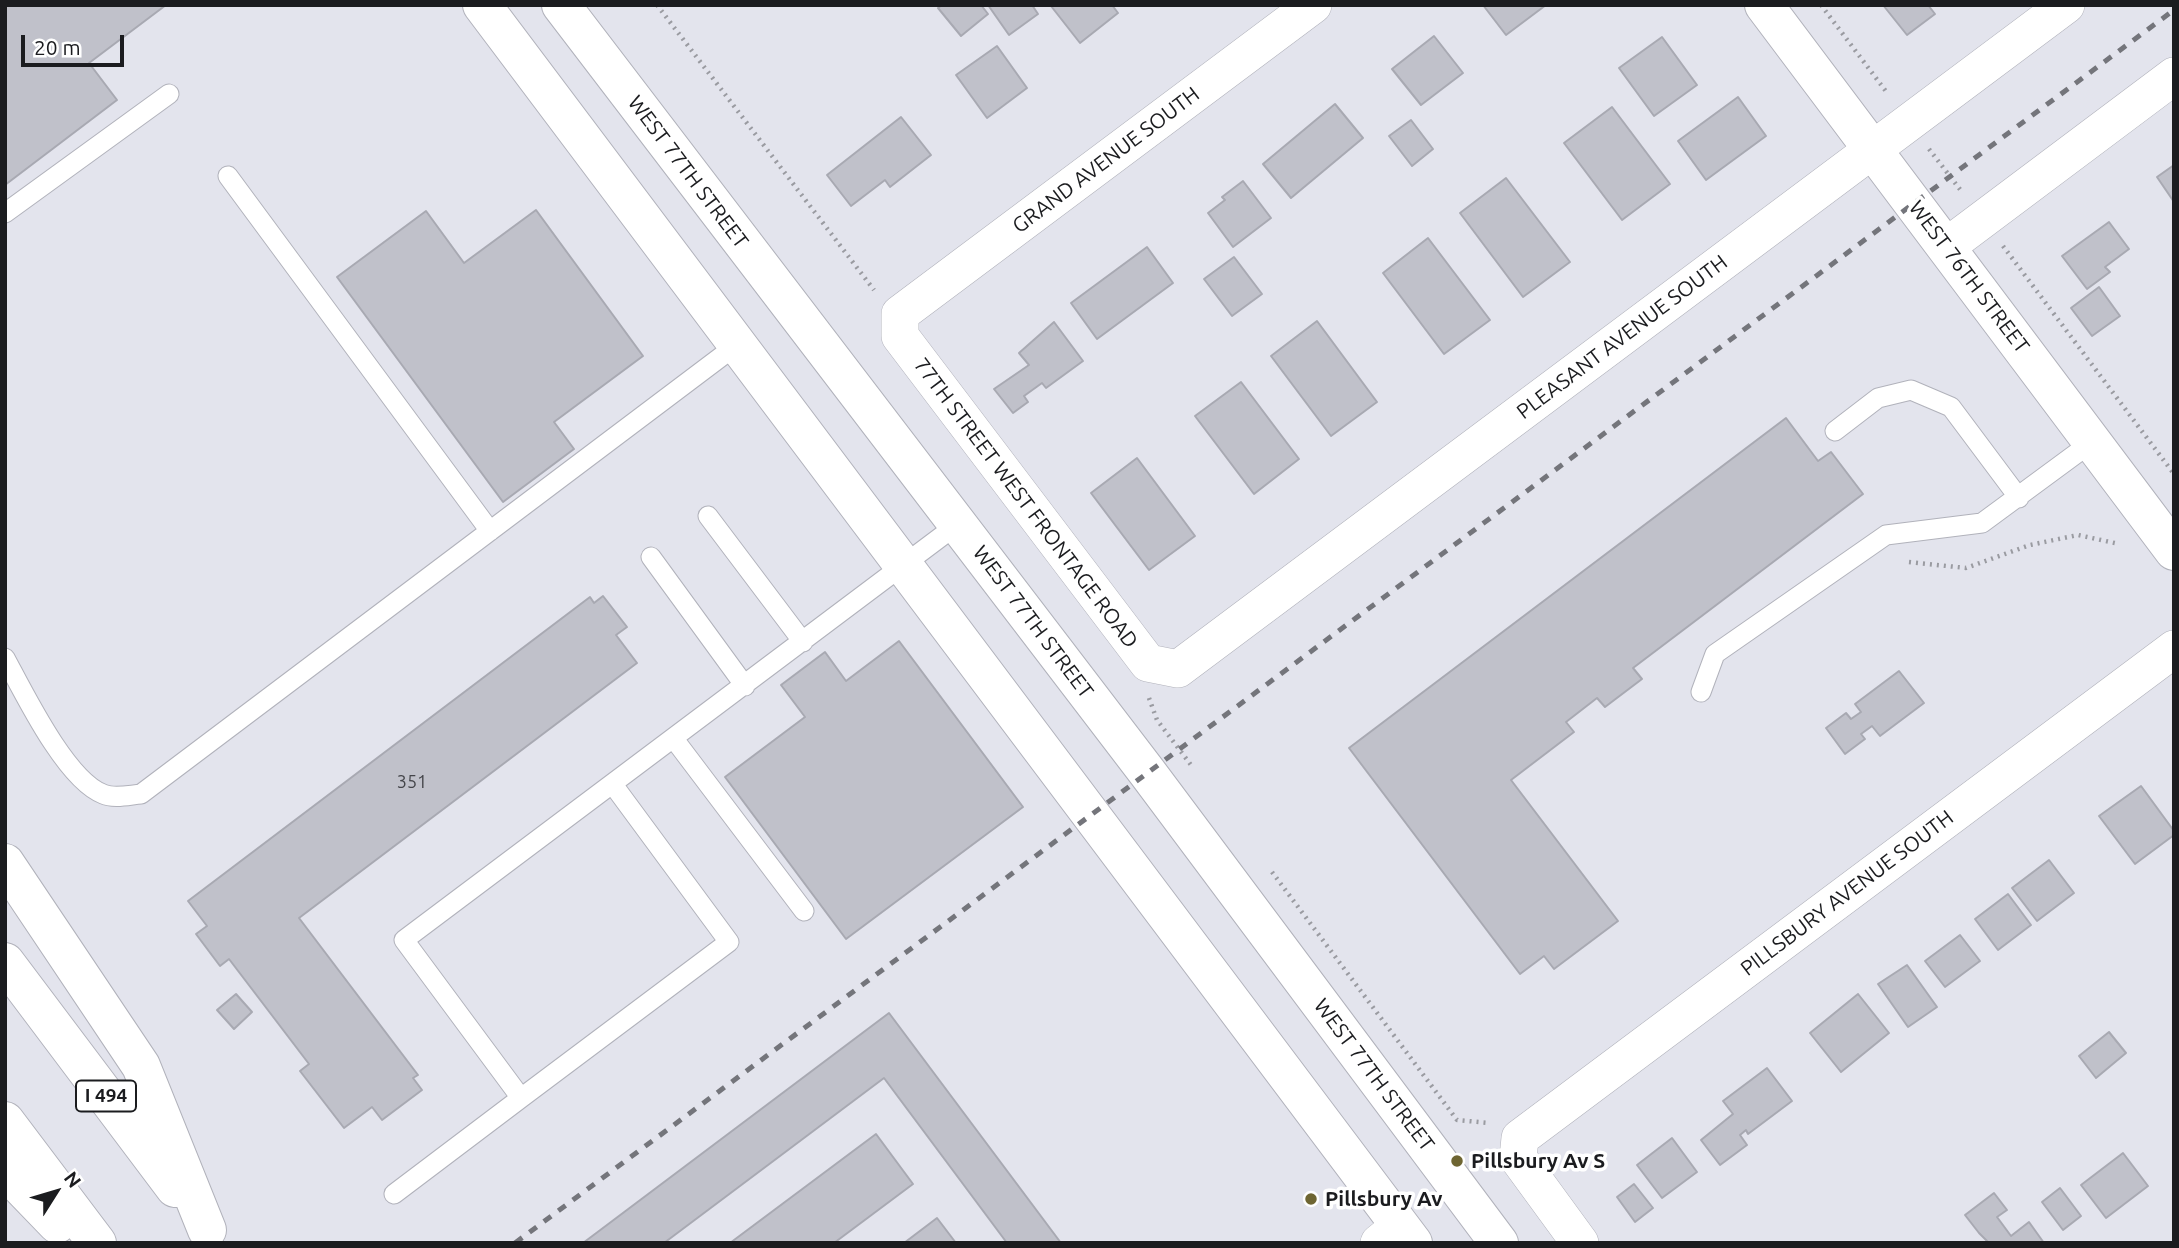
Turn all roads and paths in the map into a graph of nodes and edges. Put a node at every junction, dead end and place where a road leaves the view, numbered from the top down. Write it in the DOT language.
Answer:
graph roads {
  1 [pos="482,5"];
  2 [pos="561,5"];
  3 [pos="657,5"];
  4 [pos="1312,5"];
  5 [pos="1764,5"];
  6 [pos="2066,5"];
  7 [pos="2174,76"];
  8 [pos="169,94"];
  9 [pos="1872,150"];
  10 [pos="228,176"];
  11 [pos="5,213"];
  12 [pos="1946,247"];
  13 [pos="900,314"];
  14 [pos="738,344"];
  15 [pos="1835,431"];
  16 [pos="2092,442"];
  17 [pos="2019,498"];
  18 [pos="708,516"];
  19 [pos="958,524"];
  20 [pos="490,531"];
  21 [pos="2119,544"];
  22 [pos="2174,551"];
  23 [pos="650,557"];
  24 [pos="1901,562"];
  25 [pos="905,565"];
  26 [pos="803,642"];
  27 [pos="2174,649"];
  28 [pos="5,659"];
  29 [pos="1163,666"];
  30 [pos="745,686"];
  31 [pos="1701,692"];
  32 [pos="674,739"];
  33 [pos="1193,767"];
  34 [pos="614,786"];
  35 [pos="5,863"];
  36 [pos="1270,870"];
  37 [pos="804,911"];
  38 [pos="5,962"];
  39 [pos="521,1098"];
  40 [pos="5,1121"];
  41 [pos="1520,1138"];
  42 [pos="5,1170"];
  43 [pos="394,1194"];
  44 [pos="212,1236"];
  45 [pos="1397,1237"];
  46 [pos="75,1243"];
  47 [pos="97,1243"];
  48 [pos="1499,1243"];
  49 [pos="1580,1243"];
  1 -- 14 [label="main road"];
  2 -- 19 [label="main road, WEST 77TH STREET"];
  3 -- 13 [label="path"];
  4 -- 13 [label="street, GRAND AVENUE SOUTH"];
  5 -- 9 [label="main road, WEST 76TH STREET"];
  6 -- 9 [label="street, PLEASANT AVENUE SOUTH"];
  7 -- 12 [label="street"];
  8 -- 11 [label="lane"];
  9 -- 12 [label="main road, WEST 76TH STREET"];
  9 -- 29 [label="street, PLEASANT AVENUE SOUTH"];
  10 -- 20 [label="lane"];
  12 -- 16 [label="main road, WEST 76TH STREET"];
  13 -- 29 [label="street, 77TH STREET WEST FRONTAGE ROAD"];
  14 -- 20 [label="lane"];
  14 -- 25 [label="main road"];
  15 -- 17 [label="lane"];
  16 -- 17 [label="lane"];
  16 -- 22 [label="main road, WEST 76TH STREET"];
  17 -- 31 [label="lane"];
  18 -- 26 [label="lane"];
  19 -- 25 [label="lane"];
  19 -- 48 [label="main road, WEST 77TH STREET"];
  20 -- 28 [label="lane"];
  21 -- 24 [label="path"];
  23 -- 30 [label="lane"];
  25 -- 26 [label="lane"];
  25 -- 45 [label="main road"];
  26 -- 30 [label="lane"];
  27 -- 41 [label="street, PILLSBURY AVENUE SOUTH"];
  29 -- 33 [label="path"];
  30 -- 32 [label="lane"];
  32 -- 34 [label="lane"];
  32 -- 37 [label="lane"];
  34 -- 39 [label="lane"];
  34 -- 39 [label="lane"];
  35 -- 44 [label="main road"];
  36 -- 41 [label="path"];
  38 -- 44 [label="main road, I 494"];
  39 -- 43 [label="lane"];
  40 -- 47 [label="main road"];
  41 -- 49 [label="street"];
  42 -- 46 [label="main road"];
}
